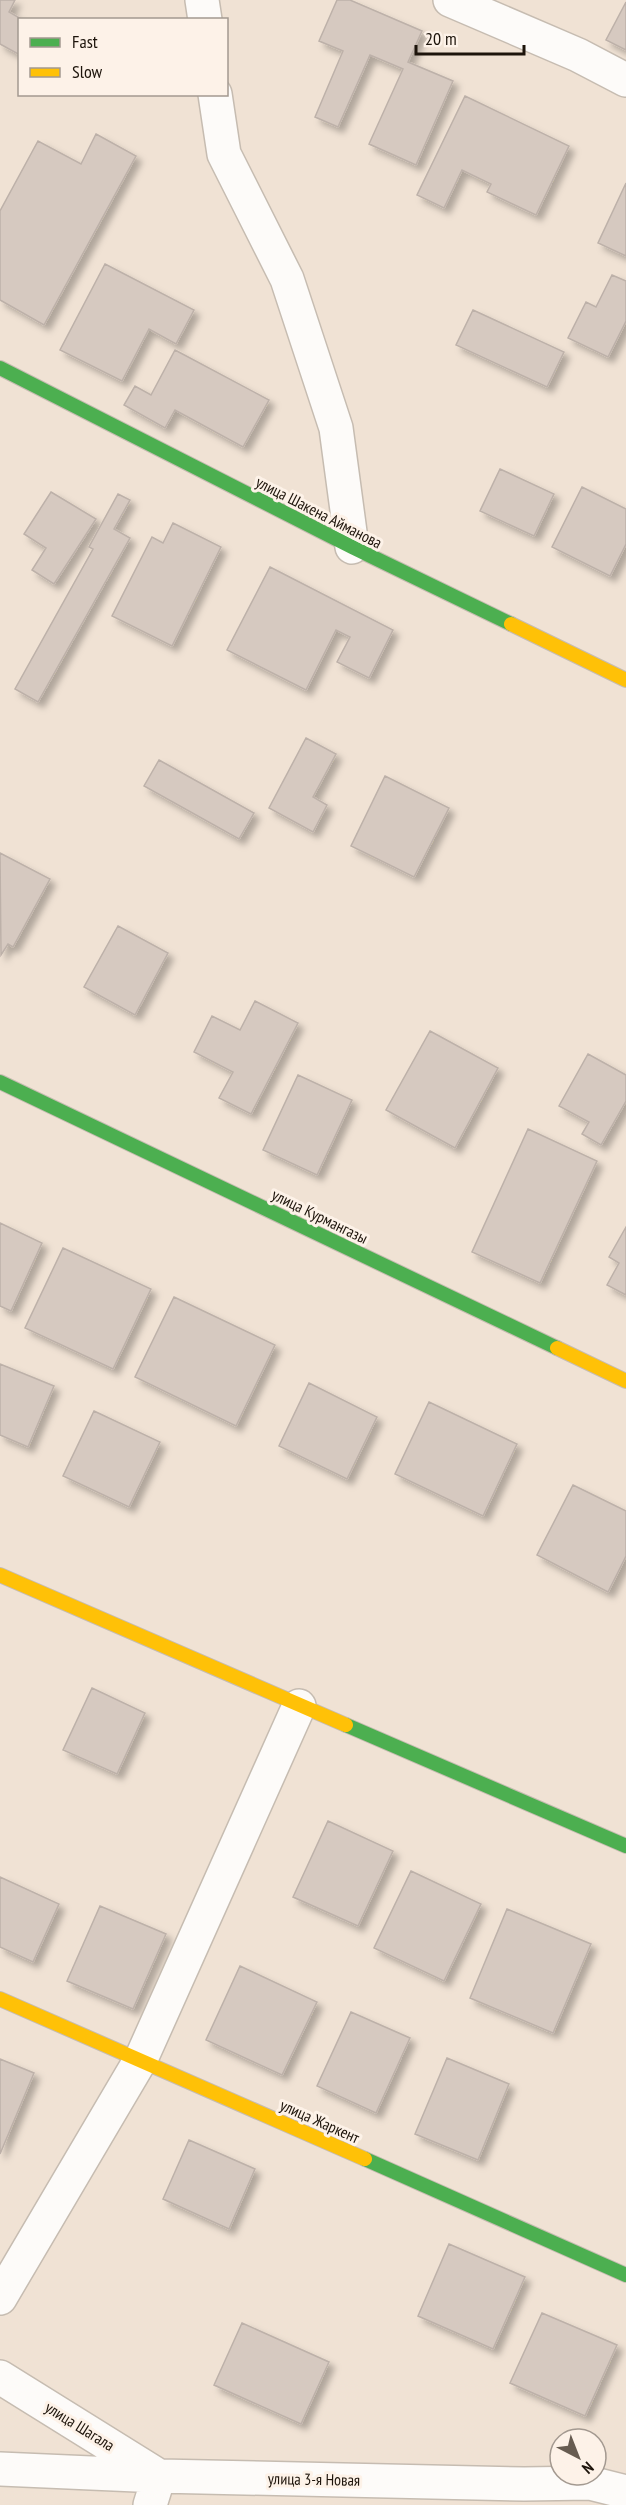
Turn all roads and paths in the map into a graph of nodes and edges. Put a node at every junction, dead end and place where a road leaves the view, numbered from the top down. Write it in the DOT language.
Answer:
graph roads {
  1 [pos="202,0"];
  2 [pos="450,0"];
  3 [pos="205,18"];
  4 [pos="626,80"];
  5 [pos="215,96"];
  6 [pos="0,368"];
  7 [pos="352,547"];
  8 [pos="626,680"];
  9 [pos="0,1082"];
  10 [pos="626,1381"];
  11 [pos="0,1575"];
  12 [pos="299,1706"];
  13 [pos="626,1846"];
  14 [pos="0,1999"];
  15 [pos="141,2059"];
  16 [pos="626,2275"];
  17 [pos="0,2298"];
  18 [pos="0,2377"];
  19 [pos="0,2469"];
  20 [pos="155,2491"];
  21 [pos="626,2492"];
  22 [pos="521,2494"];
  1 -- 3 [label="street"];
  2 -- 4 [label="street"];
  5 -- 7 [label="street"];
  6 -- 7 [label="street, улица Шакена Айманова"];
  7 -- 8 [label="street, улица Шакена Айманова"];
  9 -- 10 [label="street, улица Курмангазы"];
  11 -- 12 [label="street"];
  12 -- 13 [label="street"];
  12 -- 15 [label="street"];
  14 -- 15 [label="street, улица Жаркент"];
  15 -- 16 [label="street, улица Жаркент"];
  15 -- 17 [label="street"];
  18 -- 20 [label="street, улица Шагала"];
  19 -- 20 [label="street, улица 3-я Новая"];
  20 -- 22 [label="street, улица 3-я Новая"];
  21 -- 22 [label="street, улица 3-я Новая"];
}
